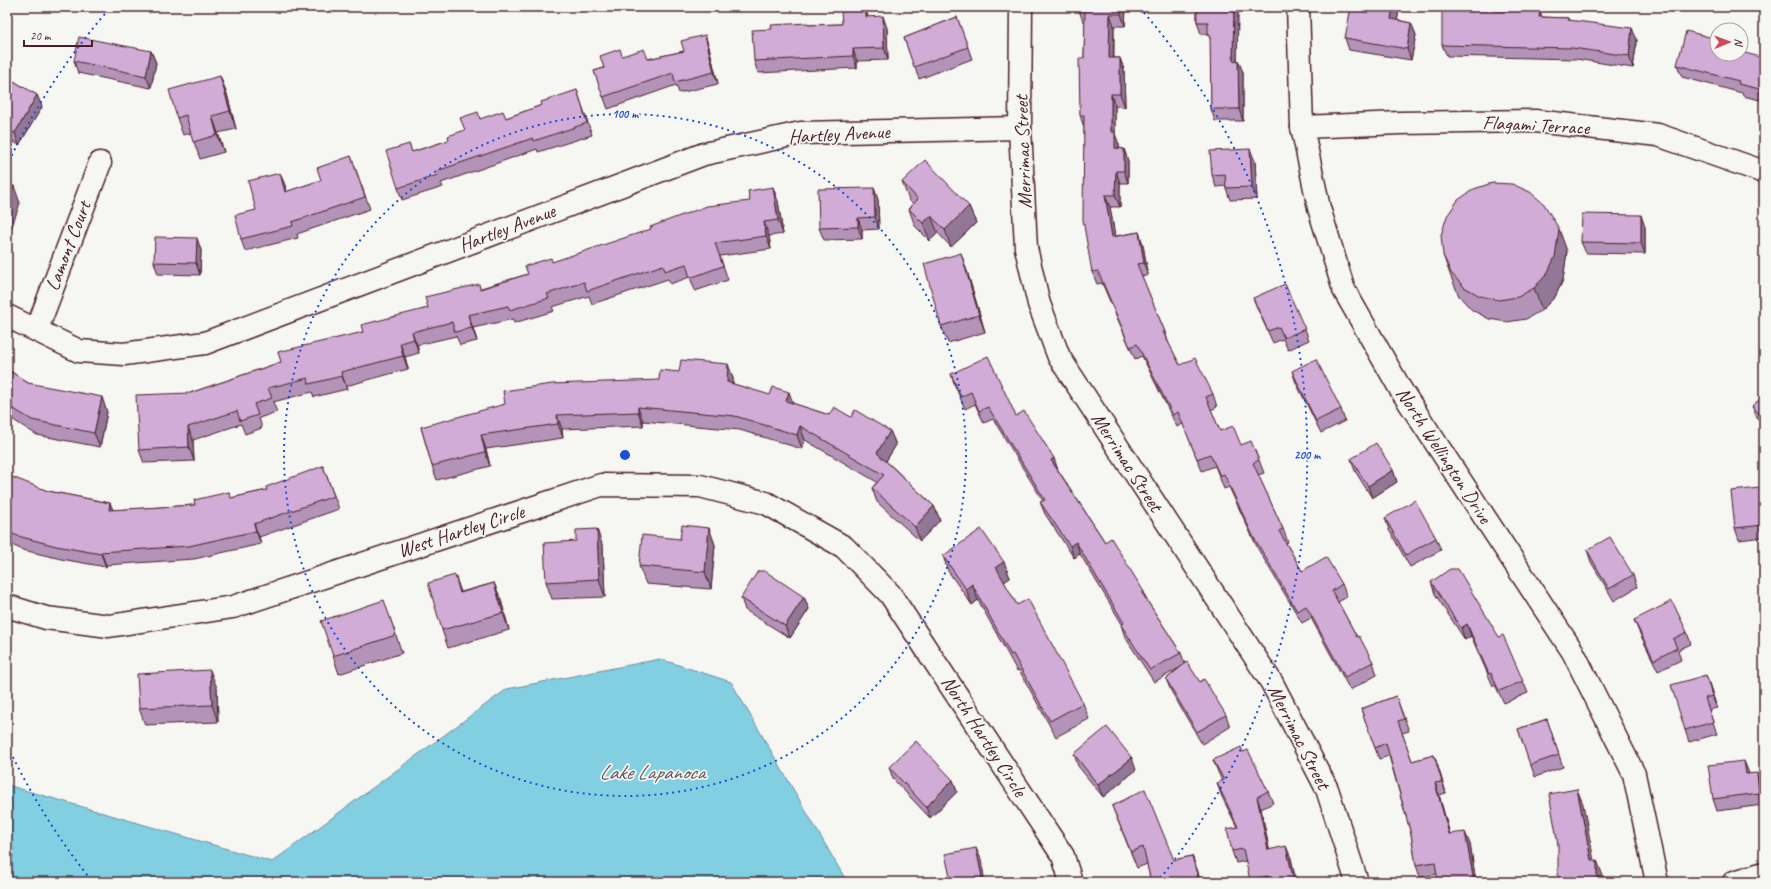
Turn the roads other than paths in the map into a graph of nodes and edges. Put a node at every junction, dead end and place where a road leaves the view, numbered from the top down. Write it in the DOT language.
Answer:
graph roads {
  1 [pos="1021,7"];
  2 [pos="1298,7"];
  3 [pos="1302,127"];
  4 [pos="1020,128"];
  5 [pos="100,163"];
  6 [pos="1764,172"];
  7 [pos="7,316"];
  8 [pos="37,329"];
  9 [pos="890,594"];
  10 [pos="7,606"];
  11 [pos="1764,873"];
  12 [pos="1070,882"];
  13 [pos="1357,882"];
  14 [pos="1657,882"];
  15 [pos="1734,882"];
  1 -- 4 [label="street, Merrimac Street"];
  2 -- 3 [label="street, North Wellington Drive"];
  3 -- 6 [label="street, Flagami Terrace"];
  3 -- 14 [label="street, North Wellington Drive"];
  4 -- 8 [label="street, Hartley Avenue"];
  4 -- 13 [label="street, Merrimac Street"];
  5 -- 8 [label="street, Lamont Court"];
  7 -- 8 [label="street, Hartley Avenue"];
  9 -- 10 [label="street, West Hartley Circle"];
  9 -- 12 [label="street, North Hartley Circle"];
  11 -- 15 [label="street"];
}
